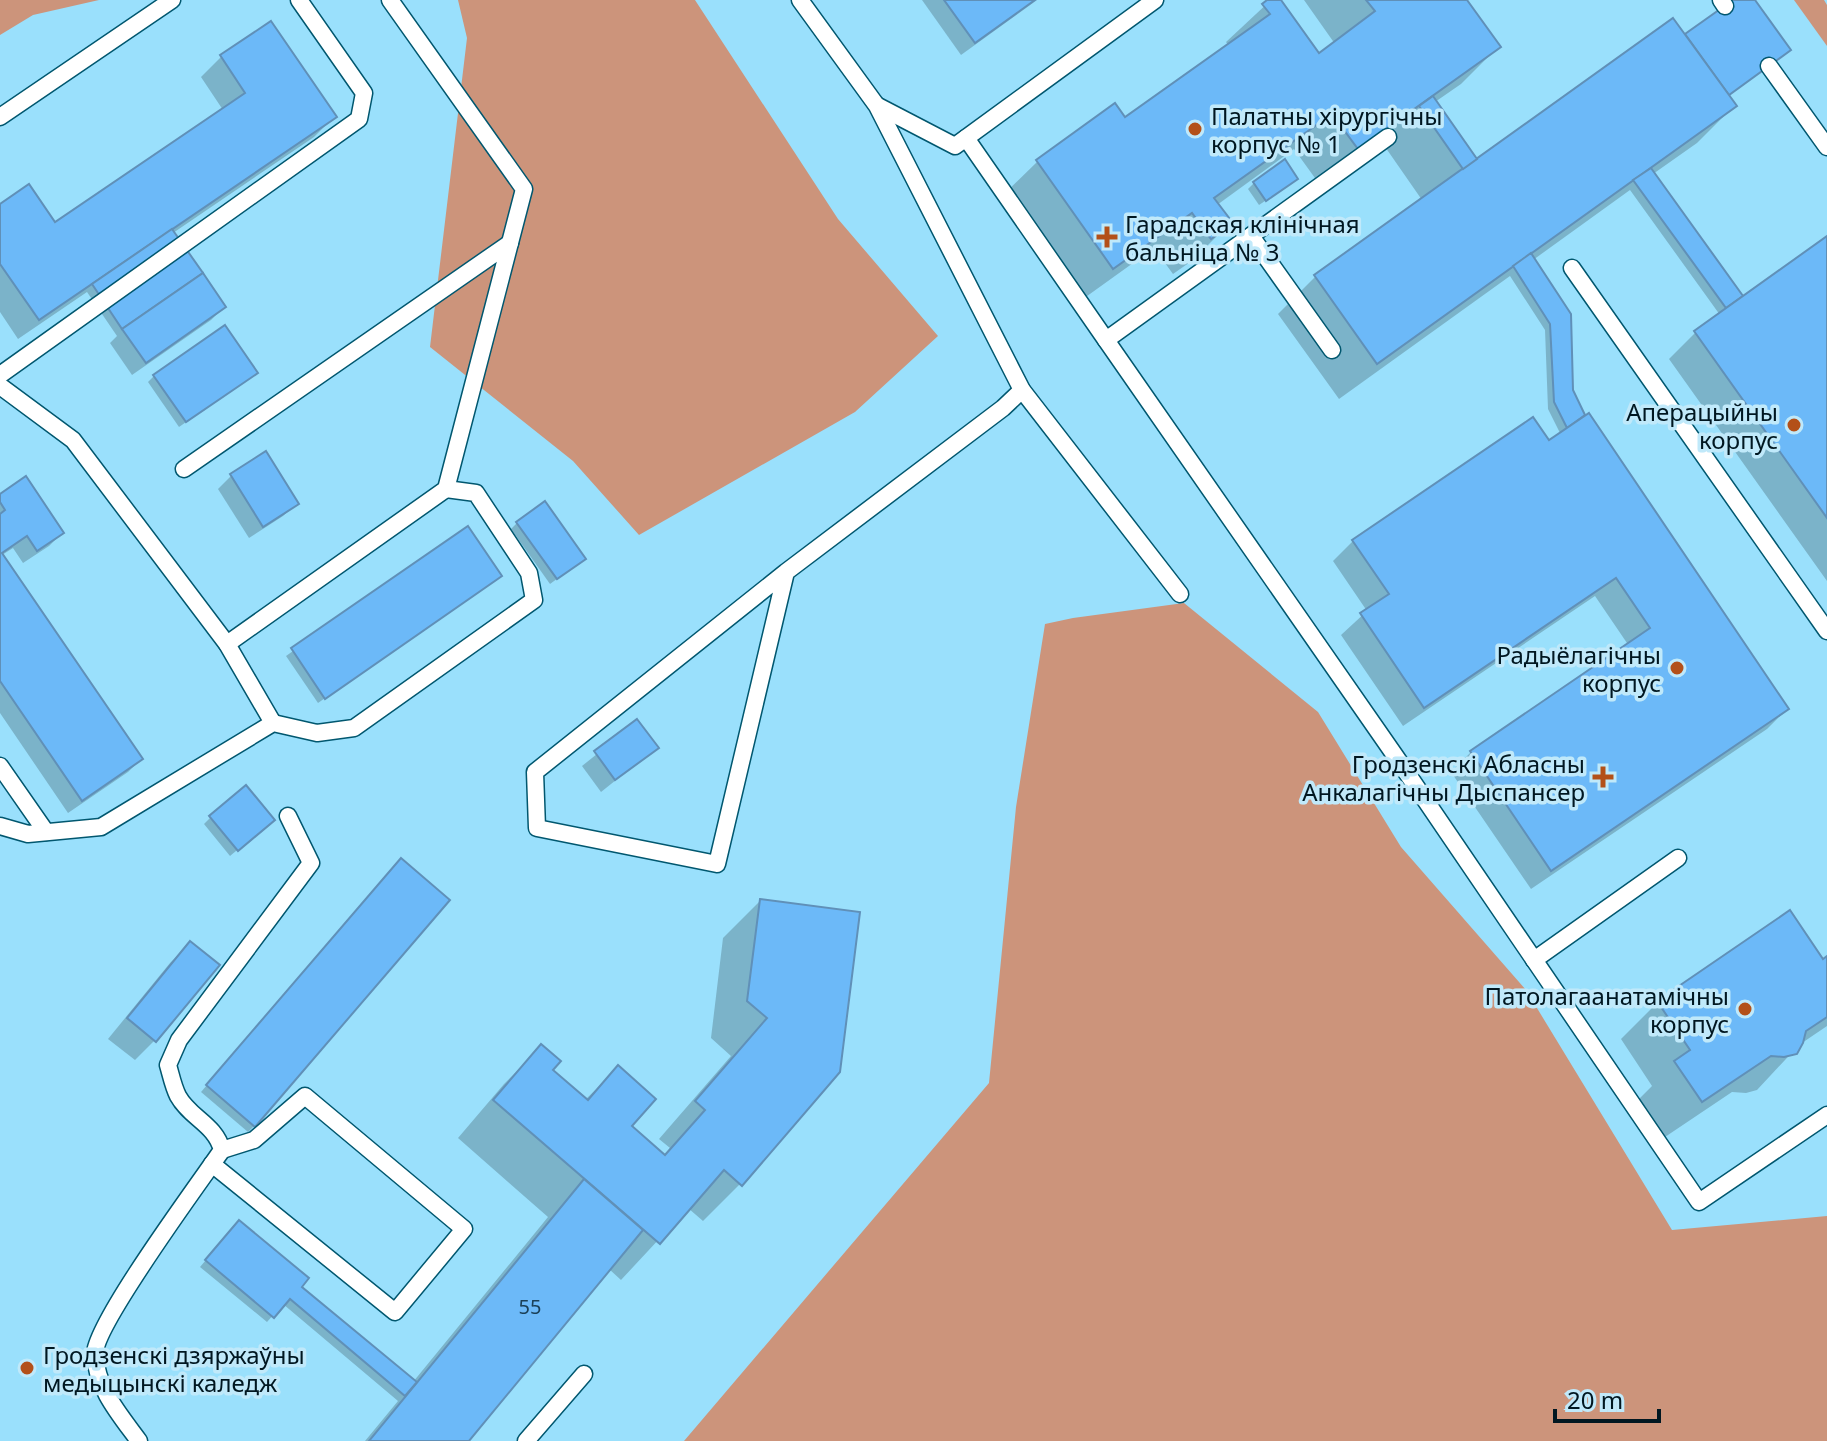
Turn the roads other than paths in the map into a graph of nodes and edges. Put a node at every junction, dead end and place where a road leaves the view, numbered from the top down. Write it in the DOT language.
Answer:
graph roads {
  1 [pos="172,0"];
  2 [pos="299,0"];
  3 [pos="390,0"];
  4 [pos="800,0"];
  5 [pos="1155,0"];
  6 [pos="1769,66"];
  7 [pos="877,106"];
  8 [pos="0,117"];
  9 [pos="1388,137"];
  10 [pos="966,138"];
  11 [pos="1827,147"];
  12 [pos="1251,236"];
  13 [pos="510,243"];
  14 [pos="1572,268"];
  15 [pos="1106,340"];
  16 [pos="1332,350"];
  17 [pos="0,375"];
  18 [pos="0,386"];
  19 [pos="1022,390"];
  20 [pos="184,469"];
  21 [pos="446,489"];
  22 [pos="786,572"];
  23 [pos="1180,594"];
  24 [pos="1827,631"];
  25 [pos="227,644"];
  26 [pos="273,723"];
  27 [pos="0,766"];
  28 [pos="288,816"];
  29 [pos="0,826"];
  30 [pos="46,832"];
  31 [pos="1678,858"];
  32 [pos="1534,960"];
  33 [pos="1827,1115"];
  34 [pos="217,1157"];
  35 [pos="584,1374"];
  36 [pos="139,1441"];
  37 [pos="526,1441"];
  1 -- 8 [label="lane"];
  2 -- 17 [label="lane"];
  3 -- 13 [label="lane"];
  4 -- 7 [label="lane"];
  5 -- 10 [label="lane"];
  6 -- 11 [label="lane"];
  7 -- 10 [label="lane"];
  7 -- 19 [label="lane"];
  9 -- 12 [label="lane"];
  10 -- 15 [label="lane"];
  12 -- 15 [label="lane"];
  12 -- 16 [label="lane"];
  13 -- 20 [label="lane"];
  13 -- 21 [label="lane"];
  14 -- 24 [label="lane"];
  15 -- 32 [label="lane"];
  18 -- 25 [label="lane"];
  19 -- 22 [label="lane"];
  19 -- 23 [label="lane"];
  21 -- 25 [label="lane"];
  21 -- 26 [label="lane"];
  22 -- 22 [label="lane"];
  25 -- 26 [label="lane"];
  26 -- 30 [label="lane"];
  27 -- 30 [label="lane"];
  28 -- 34 [label="lane"];
  29 -- 30 [label="lane"];
  31 -- 32 [label="lane"];
  32 -- 33 [label="lane"];
  34 -- 34 [label="lane"];
  34 -- 36 [label="lane"];
  35 -- 37 [label="lane"];
}
